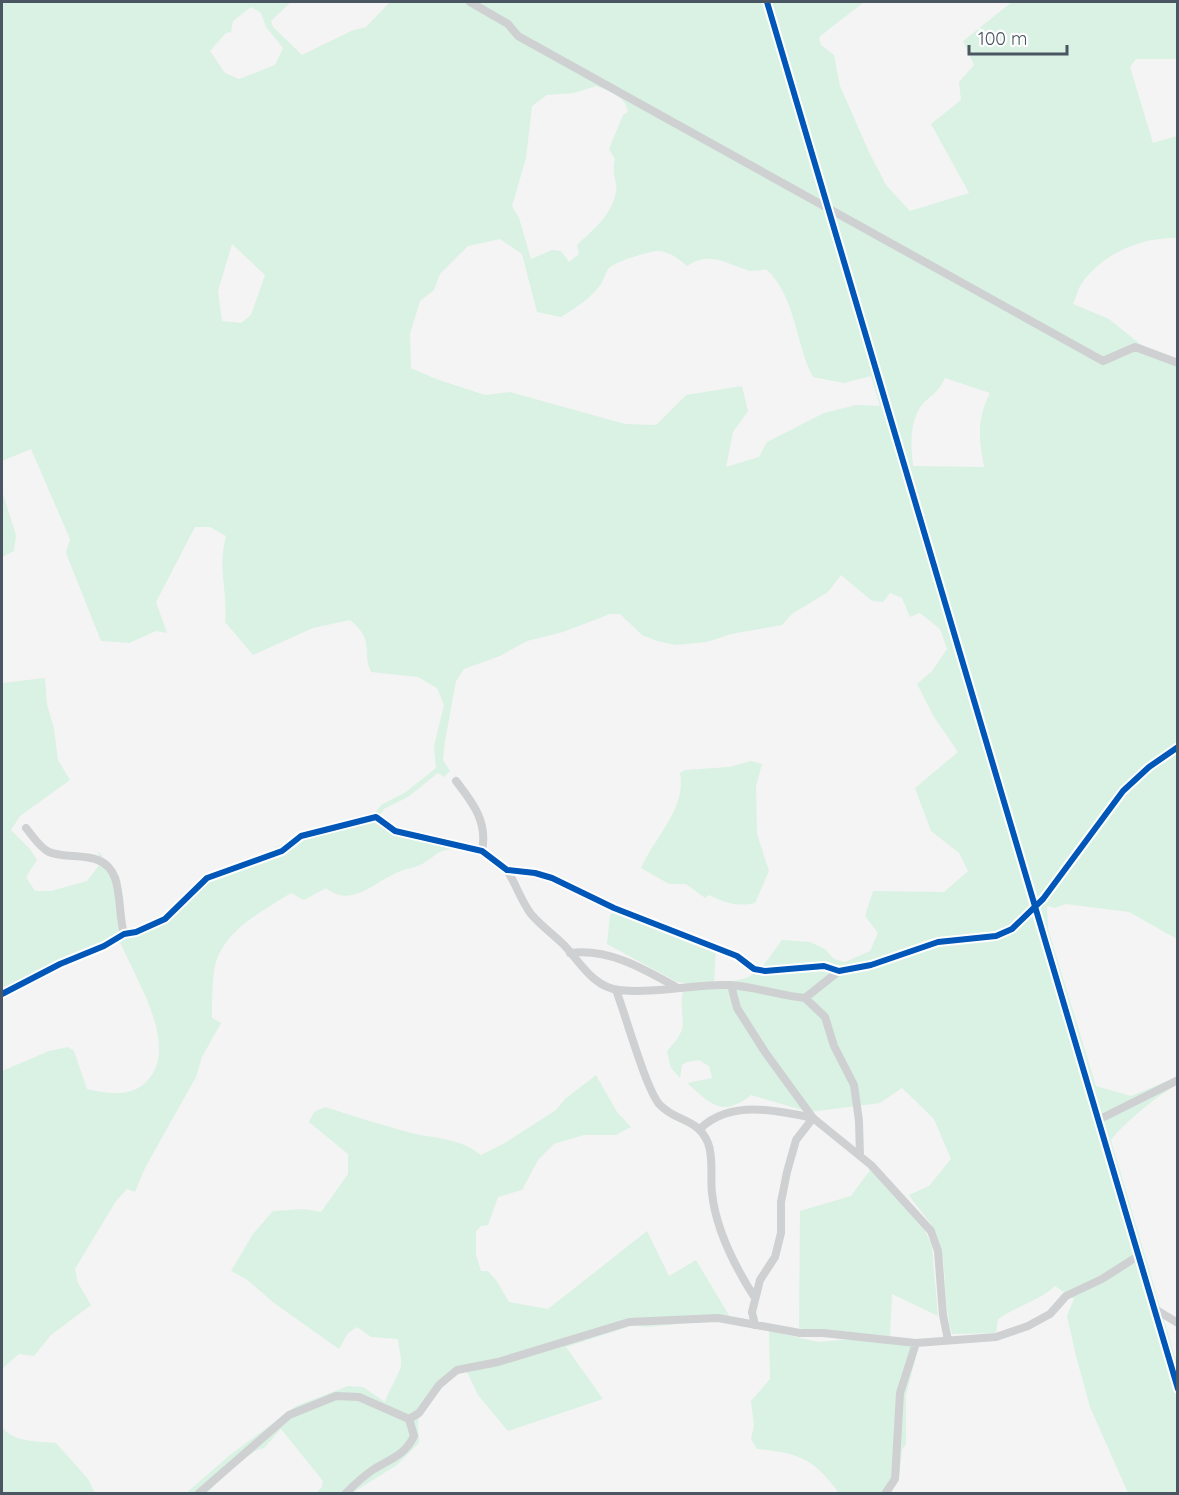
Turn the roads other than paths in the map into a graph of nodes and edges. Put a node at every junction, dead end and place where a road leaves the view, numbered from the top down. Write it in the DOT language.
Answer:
graph roads {
  1 [pos="470,2"];
  2 [pos="767,2"];
  3 [pos="827,207"];
  4 [pos="1178,363"];
  5 [pos="1178,747"];
  6 [pos="456,781"];
  7 [pos="26,828"];
  8 [pos="482,851"];
  9 [pos="507,870"];
  10 [pos="1036,908"];
  11 [pos="124,934"];
  12 [pos="570,953"];
  13 [pos="839,971"];
  14 [pos="731,985"];
  15 [pos="676,987"];
  16 [pos="616,990"];
  17 [pos="2,994"];
  18 [pos="805,998"];
  19 [pos="1178,1080"];
  20 [pos="813,1118"];
  21 [pos="1098,1120"];
  22 [pos="701,1128"];
  23 [pos="860,1156"];
  24 [pos="1138,1256"];
  25 [pos="755,1298"];
  26 [pos="1153,1308"];
  27 [pos="1178,1323"];
  28 [pos="755,1325"];
  29 [pos="948,1340"];
  30 [pos="916,1343"];
  31 [pos="1178,1389"];
  32 [pos="409,1419"];
  33 [pos="198,1494"];
  34 [pos="345,1494"];
  35 [pos="885,1494"];
  1 -- 3 [label="street"];
  2 -- 3 [label="street"];
  3 -- 4 [label="street"];
  3 -- 10 [label="street"];
  5 -- 10 [label="street"];
  6 -- 8 [label="street"];
  7 -- 11 [label="street"];
  8 -- 9 [label="street"];
  8 -- 11 [label="street"];
  9 -- 12 [label="street"];
  9 -- 13 [label="street"];
  10 -- 13 [label="street"];
  10 -- 21 [label="street"];
  11 -- 17 [label="street"];
  12 -- 15 [label="street"];
  12 -- 16 [label="street"];
  13 -- 18 [label="street"];
  14 -- 15 [label="street"];
  14 -- 18 [label="street"];
  14 -- 20 [label="street"];
  15 -- 16 [label="street"];
  16 -- 22 [label="street"];
  18 -- 23 [label="street"];
  19 -- 21 [label="street"];
  20 -- 22 [label="street"];
  20 -- 23 [label="street"];
  20 -- 25 [label="street"];
  21 -- 24 [label="street"];
  22 -- 25 [label="street"];
  23 -- 29 [label="street"];
  24 -- 26 [label="street"];
  24 -- 29 [label="street"];
  25 -- 28 [label="street"];
  26 -- 27 [label="street"];
  26 -- 31 [label="street"];
  28 -- 30 [label="street"];
  28 -- 32 [label="street"];
  29 -- 30 [label="street"];
  30 -- 35 [label="street"];
  32 -- 33 [label="street"];
  32 -- 34 [label="street"];
}
